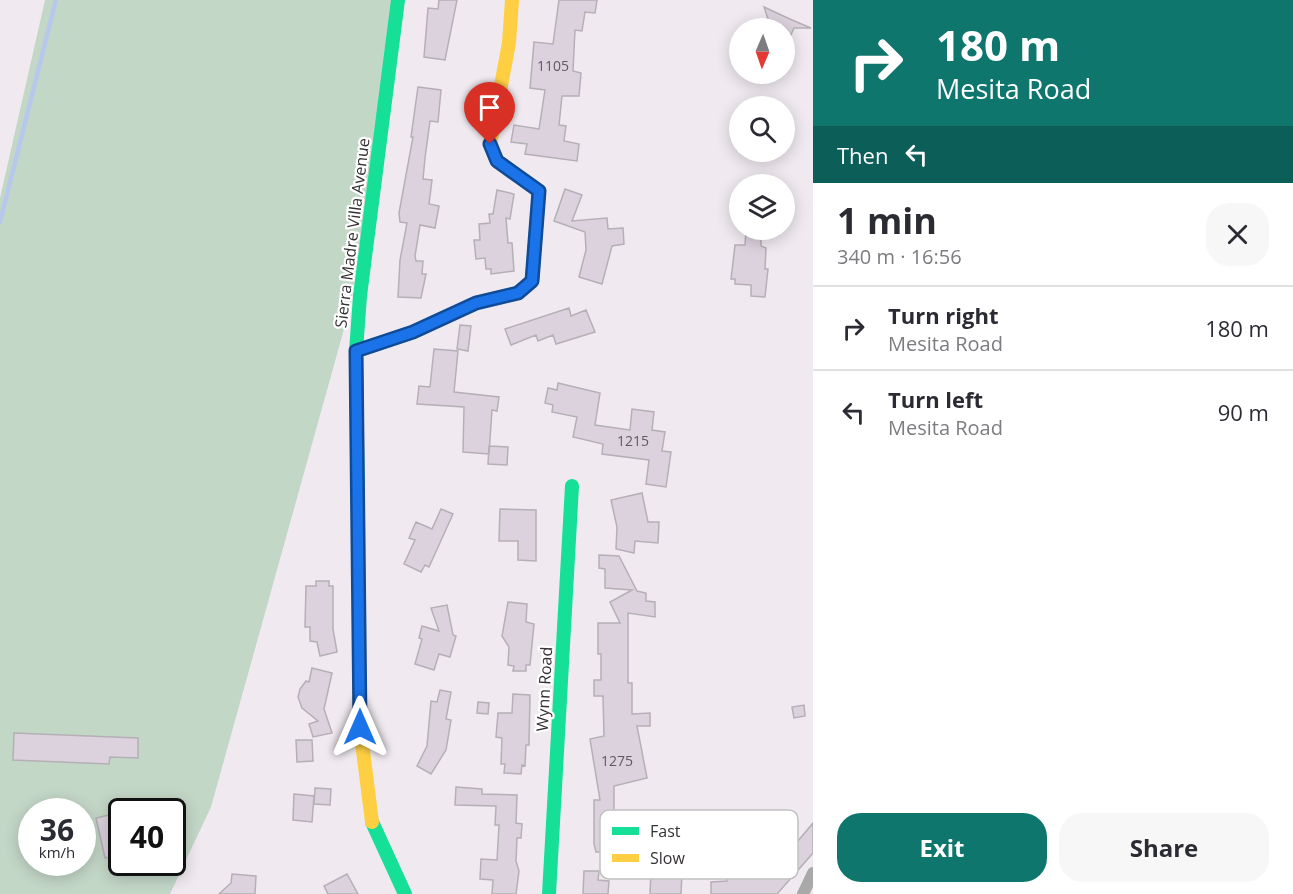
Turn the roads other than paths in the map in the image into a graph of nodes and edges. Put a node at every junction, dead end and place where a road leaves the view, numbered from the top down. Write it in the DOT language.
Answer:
graph roads {
  1 [pos="398,0"];
  2 [pos="512,0"];
  3 [pos="356,351"];
  4 [pos="572,486"];
  5 [pos="813,873"];
  6 [pos="405,894"];
  7 [pos="549,894"];
  8 [pos="803,894"];
  1 -- 3 [label="street, Sierra Madre Villa Avenue"];
  2 -- 3 [label="street"];
  3 -- 6 [label="street, Sierra Madre Villa Avenue"];
  4 -- 7 [label="street, Wynn Road"];
  5 -- 8 [label="street"];
}
